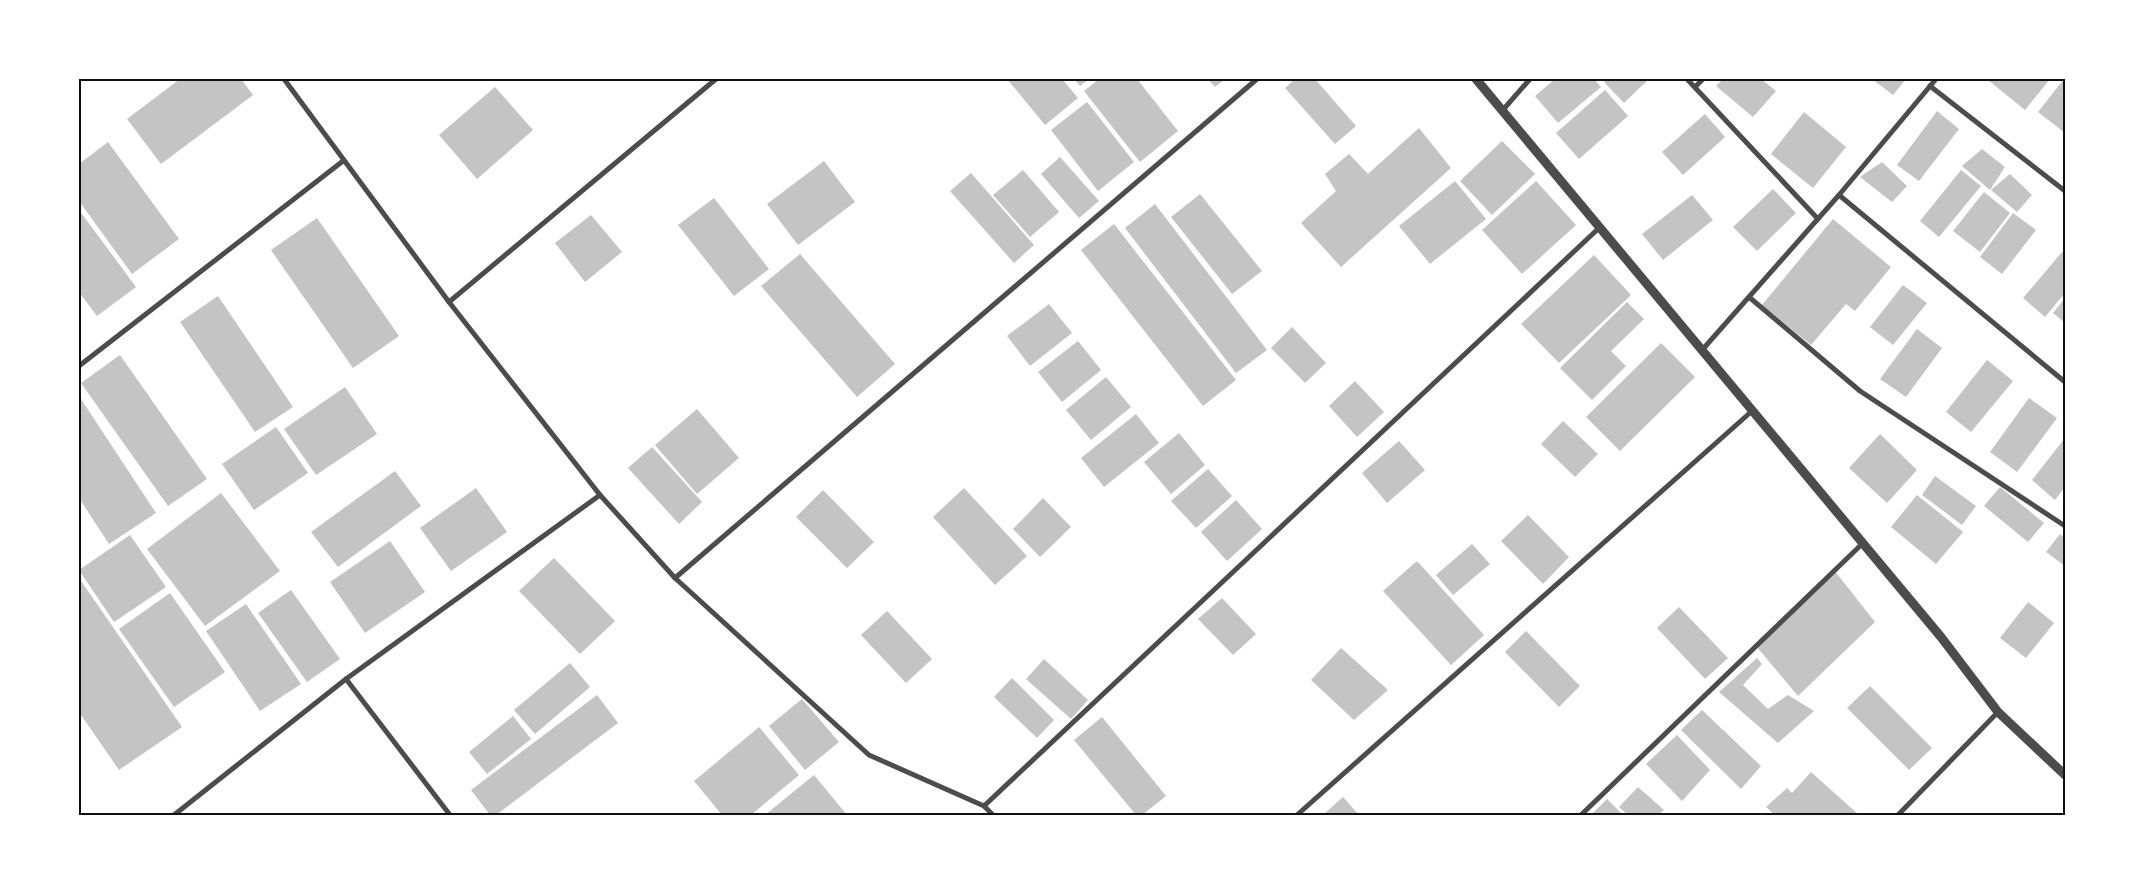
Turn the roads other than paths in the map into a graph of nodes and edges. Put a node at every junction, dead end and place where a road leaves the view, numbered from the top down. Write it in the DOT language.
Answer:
graph roads {
  1 [pos="293,79"];
  2 [pos="716,79"];
  3 [pos="1257,79"];
  4 [pos="1476,79"];
  5 [pos="1530,79"];
  6 [pos="1687,79"];
  7 [pos="1703,79"];
  8 [pos="1936,79"];
  9 [pos="286,81"];
  10 [pos="1930,86"];
  11 [pos="1695,87"];
  12 [pos="1502,112"];
  13 [pos="344,161"];
  14 [pos="2065,191"];
  15 [pos="1839,195"];
  16 [pos="1818,219"];
  17 [pos="1599,228"];
  18 [pos="1749,297"];
  19 [pos="449,302"];
  20 [pos="1703,349"];
  21 [pos="79,366"];
  22 [pos="2065,382"];
  23 [pos="1752,411"];
  24 [pos="600,496"];
  25 [pos="2065,526"];
  26 [pos="1862,544"];
  27 [pos="675,578"];
  28 [pos="346,679"];
  29 [pos="1998,712"];
  30 [pos="2065,775"];
  31 [pos="984,806"];
  32 [pos="174,815"];
  33 [pos="450,815"];
  34 [pos="993,815"];
  35 [pos="1297,815"];
  36 [pos="1581,815"];
  37 [pos="1898,815"];
  1 -- 9 [label="street"];
  2 -- 19 [label="street"];
  3 -- 27 [label="street"];
  4 -- 12 [label="street"];
  5 -- 12 [label="street"];
  6 -- 11 [label="street"];
  7 -- 11 [label="street"];
  8 -- 10 [label="street"];
  9 -- 13 [label="street"];
  10 -- 14 [label="street"];
  10 -- 15 [label="street"];
  11 -- 16 [label="street"];
  12 -- 17 [label="street"];
  13 -- 19 [label="street"];
  13 -- 21 [label="street"];
  15 -- 16 [label="street"];
  15 -- 22 [label="street"];
  16 -- 18 [label="street"];
  17 -- 20 [label="street"];
  17 -- 31 [label="street"];
  18 -- 20 [label="street"];
  18 -- 25 [label="street"];
  19 -- 24 [label="street"];
  20 -- 23 [label="street"];
  23 -- 26 [label="street"];
  23 -- 35 [label="street"];
  24 -- 27 [label="street"];
  24 -- 28 [label="street"];
  26 -- 29 [label="street"];
  26 -- 36 [label="street"];
  27 -- 31 [label="street"];
  28 -- 32 [label="street"];
  28 -- 33 [label="street"];
  29 -- 30 [label="street"];
  29 -- 37 [label="street"];
  31 -- 34 [label="street"];
}
